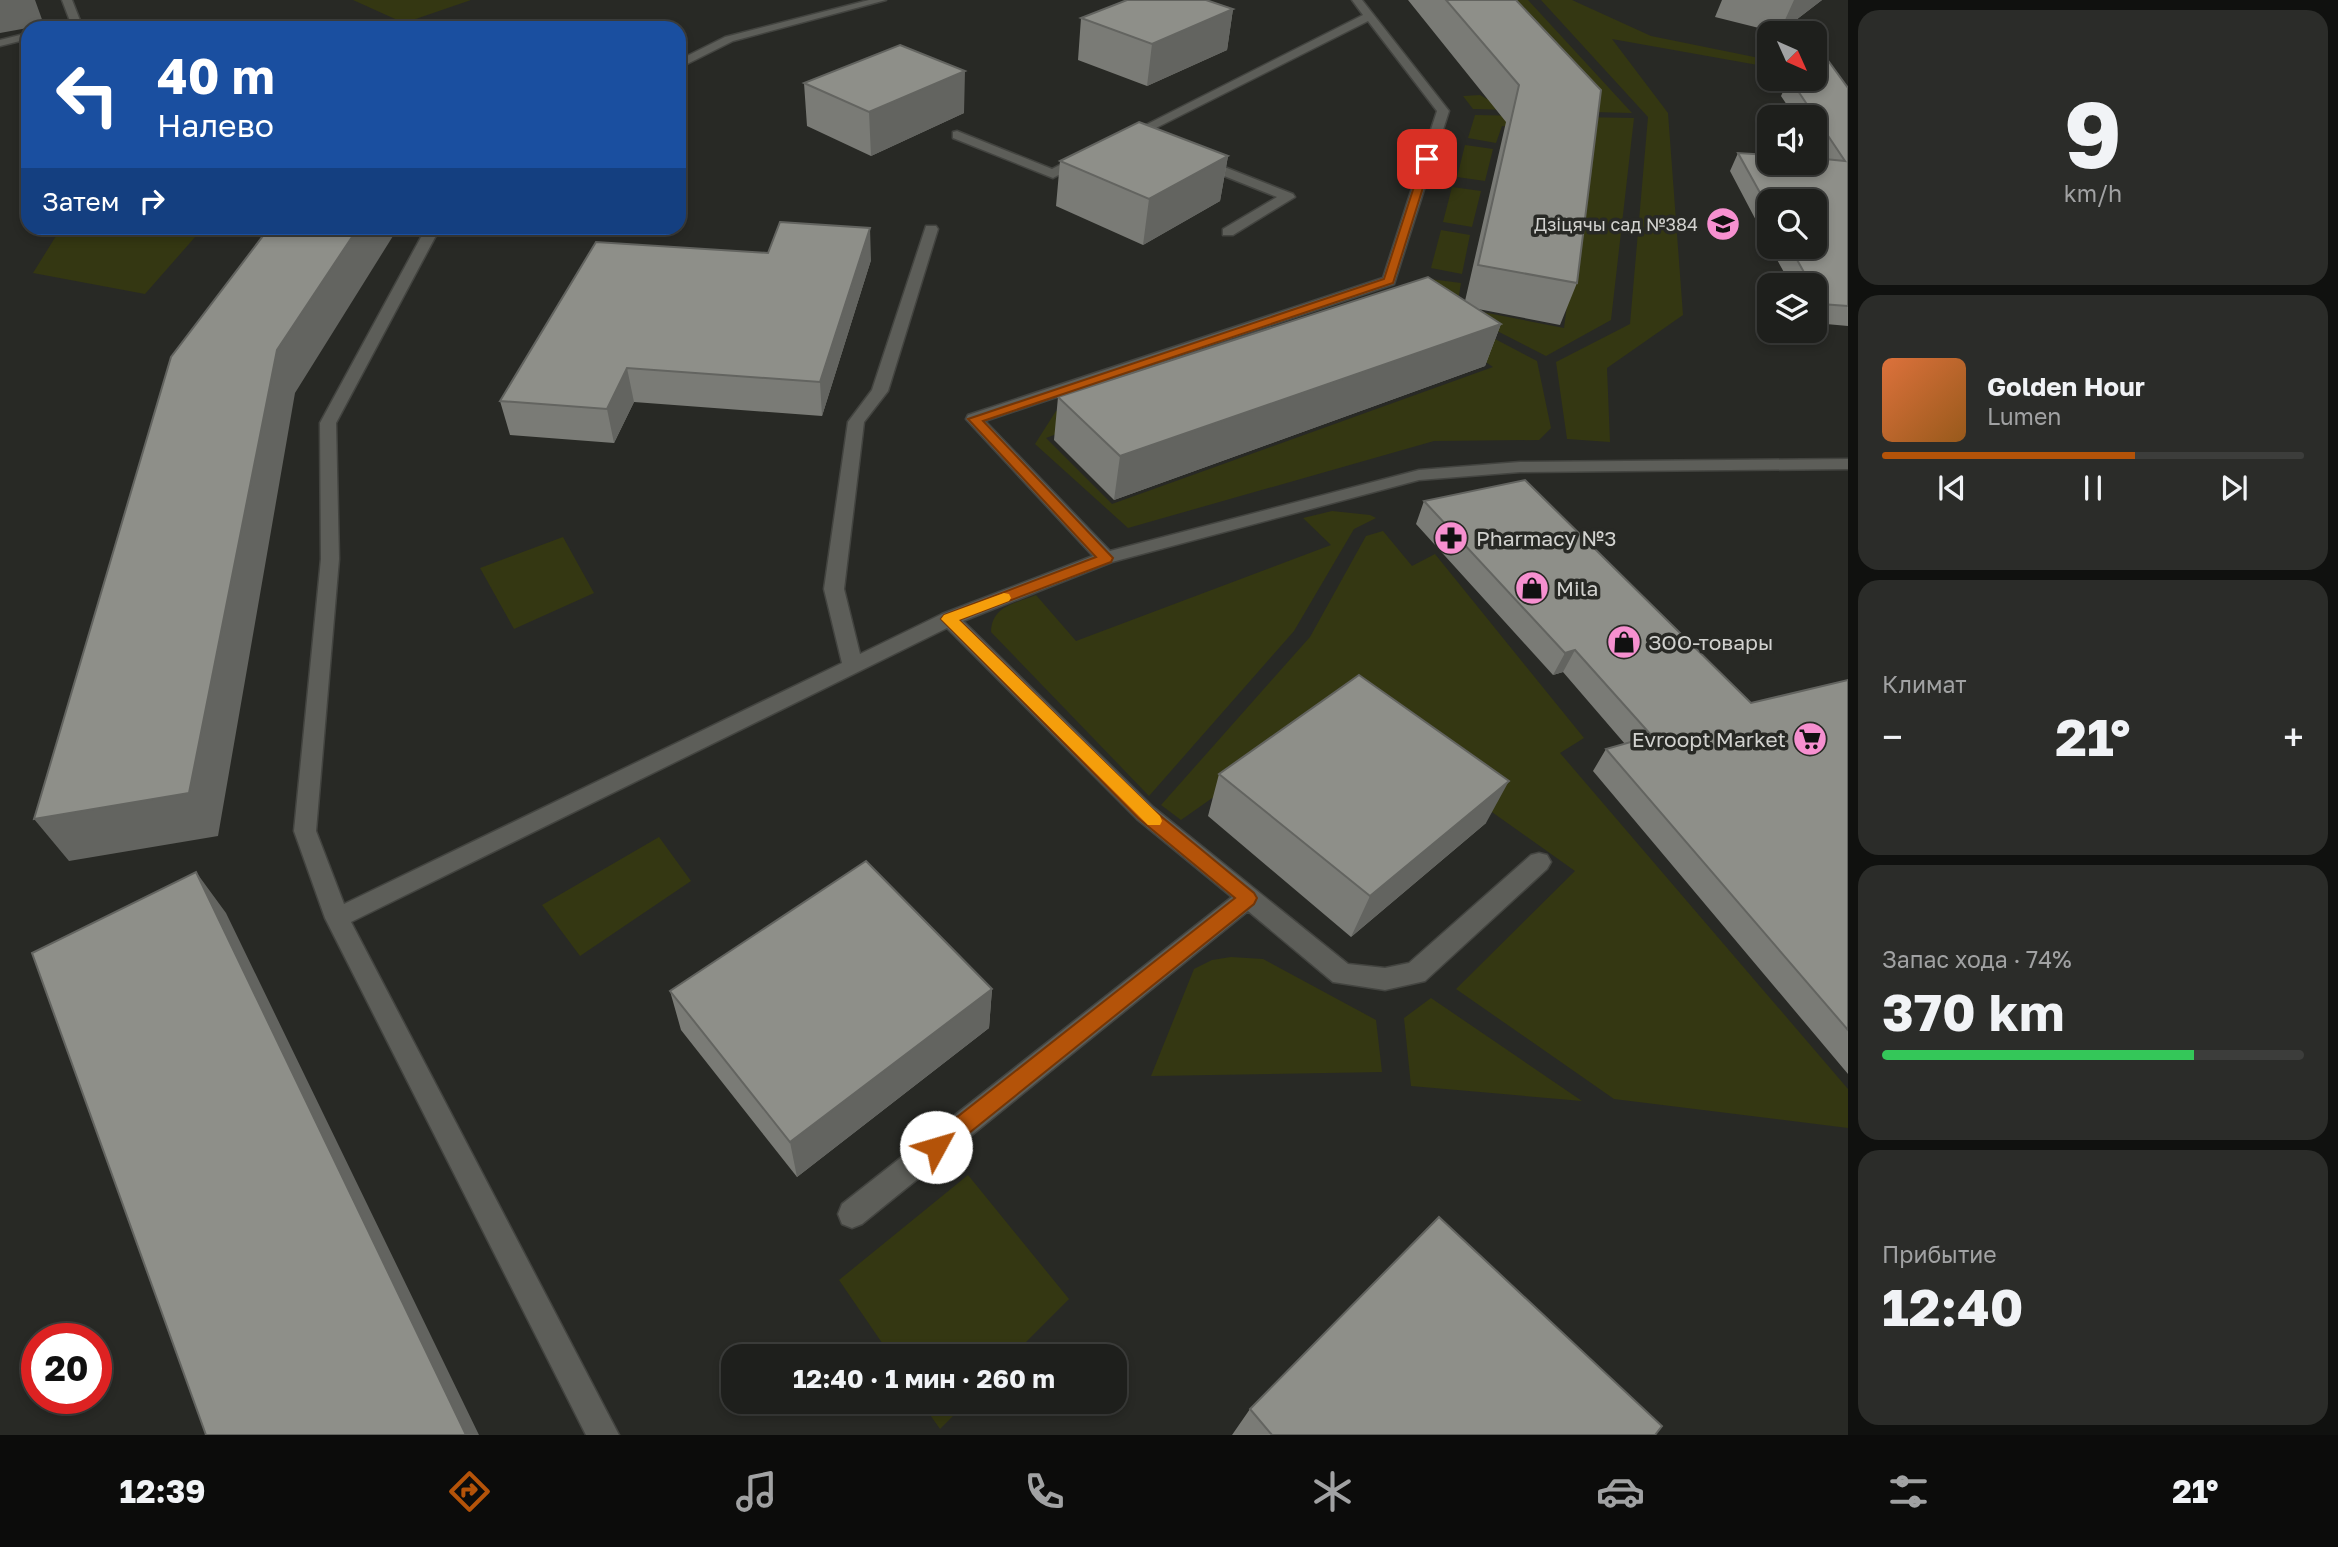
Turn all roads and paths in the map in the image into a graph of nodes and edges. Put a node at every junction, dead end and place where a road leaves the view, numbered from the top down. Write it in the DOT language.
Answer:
graph roads {
  1 [pos="67,0"];
  2 [pos="881,0"];
  3 [pos="1357,0"];
  4 [pos="1370,16"];
  5 [pos="75,21"];
  6 [pos="21,38"];
  7 [pos="0,43"];
  8 [pos="686,61"];
  9 [pos="957,135"];
  10 [pos="1184,155"];
  11 [pos="931,229"];
  12 [pos="1228,232"];
  13 [pos="429,235"];
  14 [pos="1848,464"];
  15 [pos="1106,558"];
  16 [pos="949,619"];
  17 [pos="852,666"];
  18 [pos="1539,862"];
  19 [pos="1248,898"];
  20 [pos="337,918"];
  21 [pos="852,1214"];
  22 [pos="603,1435"];
  1 -- 5 [label="lane"];
  2 -- 8 [label="lane"];
  3 -- 4 [label="lane"];
  4 -- 9 [label="lane"];
  4 -- 15 [label="lane"];
  6 -- 7 [label="lane"];
  10 -- 12 [label="lane"];
  11 -- 17 [label="lane"];
  13 -- 20 [label="lane"];
  14 -- 15 [label="lane"];
  15 -- 16 [label="lane"];
  16 -- 17 [label="lane"];
  16 -- 19 [label="lane"];
  17 -- 20 [label="lane"];
  18 -- 19 [label="lane"];
  19 -- 21 [label="lane"];
  20 -- 22 [label="lane"];
}
